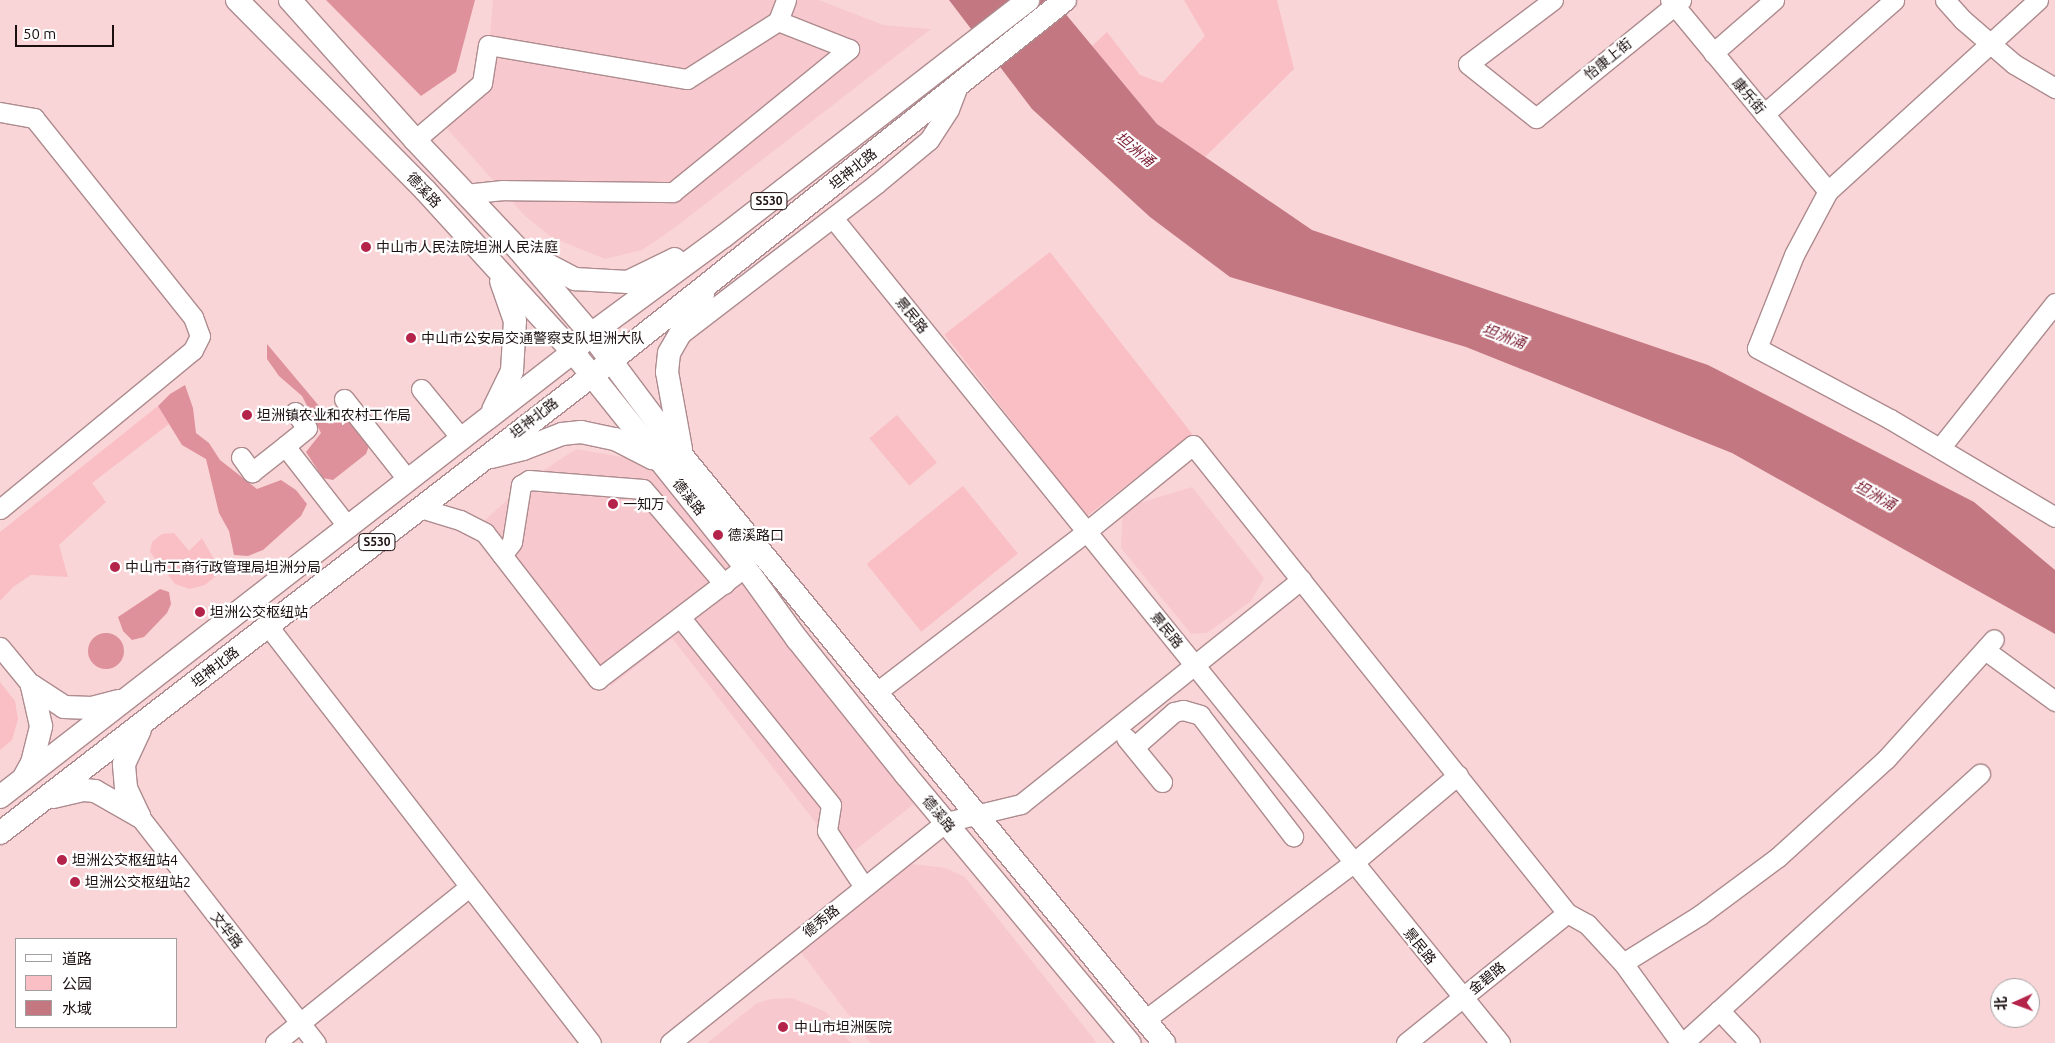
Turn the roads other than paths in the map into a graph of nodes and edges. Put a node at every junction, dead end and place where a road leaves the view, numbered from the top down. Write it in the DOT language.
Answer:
graph roads {
  1 [pos="237,0"];
  2 [pos="290,0"];
  3 [pos="786,0"];
  4 [pos="1028,0"];
  5 [pos="1065,0"];
  6 [pos="1553,0"];
  7 [pos="1774,0"];
  8 [pos="1894,0"];
  9 [pos="1945,0"];
  10 [pos="2038,0"];
  11 [pos="1675,2"];
  12 [pos="778,21"];
  13 [pos="1989,43"];
  14 [pos="1713,53"];
  15 [pos="958,84"];
  16 [pos="2055,88"];
  17 [pos="0,112"];
  18 [pos="1764,114"];
  19 [pos="415,140"];
  20 [pos="1828,191"];
  21 [pos="465,194"];
  22 [pos="833,218"];
  23 [pos="724,236"];
  24 [pos="519,250"];
  25 [pos="498,273"];
  26 [pos="710,282"];
  27 [pos="2055,303"];
  28 [pos="591,334"];
  29 [pos="677,337"];
  30 [pos="573,352"];
  31 [pos="611,361"];
  32 [pos="591,374"];
  33 [pos="421,389"];
  34 [pos="344,400"];
  35 [pos="295,412"];
  36 [pos="490,416"];
  37 [pos="461,438"];
  38 [pos="285,446"];
  39 [pos="1940,448"];
  40 [pos="241,457"];
  41 [pos="482,458"];
  42 [pos="675,464"];
  43 [pos="408,480"];
  44 [pos="420,508"];
  45 [pos="0,509"];
  46 [pos="2055,517"];
  47 [pos="348,526"];
  48 [pos="1087,531"];
  49 [pos="502,554"];
  50 [pos="746,567"];
  51 [pos="1301,580"];
  52 [pos="724,584"];
  53 [pos="680,617"];
  54 [pos="268,626"];
  55 [pos="0,647"];
  56 [pos="1196,666"];
  57 [pos="32,686"];
  58 [pos="878,691"];
  59 [pos="131,696"];
  60 [pos="2055,701"];
  61 [pos="143,723"];
  62 [pos="1118,727"];
  63 [pos="1134,747"];
  64 [pos="1264,751"];
  65 [pos="1242,769"];
  66 [pos="1980,774"];
  67 [pos="1458,775"];
  68 [pos="23,780"];
  69 [pos="1162,782"];
  70 [pos="0,797"];
  71 [pos="42,801"];
  72 [pos="979,814"];
  73 [pos="139,816"];
  74 [pos="946,822"];
  75 [pos="0,833"];
  76 [pos="1293,836"];
  77 [pos="1353,862"];
  78 [pos="864,887"];
  79 [pos="468,888"];
  80 [pos="1567,913"];
  81 [pos="1622,963"];
  82 [pos="1463,998"];
  83 [pos="1719,1010"];
  84 [pos="1146,1020"];
  85 [pos="300,1023"];
  86 [pos="275,1043"];
  87 [pos="316,1043"];
  88 [pos="591,1043"];
  89 [pos="670,1043"];
  90 [pos="1129,1043"];
  91 [pos="1164,1043"];
  92 [pos="1406,1043"];
  93 [pos="1500,1043"];
  94 [pos="1682,1043"];
  95 [pos="1750,1043"];
  1 -- 25 [label="main road, 德溪路"];
  2 -- 19 [label="main road, 德溪路"];
  3 -- 12 [label="street"];
  4 -- 23 [label="main road, 坦神北路 / S530"];
  5 -- 15 [label="main road, 坦神北路 / S530"];
  6 -- 11 [label="street, 怡康上街"];
  7 -- 14 [label="street"];
  8 -- 18 [label="street"];
  9 -- 13 [label="street"];
  10 -- 13 [label="street"];
  11 -- 14 [label="street, 康乐街"];
  12 -- 19 [label="street"];
  12 -- 21 [label="street"];
  13 -- 16 [label="street"];
  13 -- 20 [label="street"];
  14 -- 18 [label="street, 康乐街"];
  15 -- 22 [label="street"];
  15 -- 26 [label="main road, 坦神北路 / S530"];
  17 -- 45 [label="street"];
  18 -- 20 [label="street, 康乐街"];
  19 -- 21 [label="main road, 德溪路"];
  20 -- 39 [label="street"];
  21 -- 24 [label="main road, 德溪路"];
  22 -- 29 [label="street"];
  22 -- 48 [label="street, 景民路"];
  23 -- 24 [label="main road"];
  23 -- 28 [label="main road, 坦神北路 / S530"];
  24 -- 28 [label="main road, 德溪路"];
  25 -- 30 [label="main road, 德溪路"];
  25 -- 36 [label="main road"];
  26 -- 29 [label="main road"];
  26 -- 31 [label="main road, 坦神北路 / S530"];
  27 -- 39 [label="street"];
  28 -- 30 [label="main road, 坦神北路"];
  28 -- 31 [label="main road, 德溪路"];
  29 -- 42 [label="main road"];
  30 -- 32 [label="main road, 德溪路"];
  30 -- 36 [label="main road, 坦神北路 / S530"];
  31 -- 32 [label="main road, 坦神北路 / S530"];
  31 -- 42 [label="main road, 德溪路"];
  32 -- 41 [label="main road, 坦神北路 / S530"];
  32 -- 42 [label="main road, 德溪路"];
  33 -- 37 [label="street"];
  34 -- 43 [label="street"];
  35 -- 38 [label="street"];
  36 -- 37 [label="main road, 坦神北路 / S530"];
  37 -- 43 [label="main road, 坦神北路 / S530"];
  38 -- 40 [label="street"];
  38 -- 47 [label="street"];
  39 -- 46 [label="street"];
  41 -- 42 [label="main road"];
  41 -- 44 [label="main road, 坦神北路 / S530"];
  42 -- 50 [label="main road, 德溪路"];
  42 -- 58 [label="main road, 德溪路"];
  43 -- 47 [label="main road, 坦神北路 / S530"];
  44 -- 49 [label="street"];
  44 -- 54 [label="main road, 坦神北路 / S530"];
  47 -- 59 [label="main road, 坦神北路 / S530"];
  48 -- 51 [label="street"];
  48 -- 56 [label="street, 景民路"];
  48 -- 58 [label="street"];
  49 -- 52 [label="street"];
  49 -- 53 [label="street"];
  50 -- 52 [label="street"];
  50 -- 74 [label="main road, 德溪路"];
  51 -- 56 [label="street, 德秀路"];
  51 -- 67 [label="street"];
  52 -- 53 [label="street"];
  53 -- 78 [label="street"];
  54 -- 61 [label="main road, 坦神北路 / S530"];
  54 -- 79 [label="street"];
  55 -- 57 [label="street"];
  56 -- 62 [label="street, 德秀路"];
  56 -- 64 [label="street, 景民路"];
  57 -- 59 [label="main road"];
  57 -- 68 [label="main road"];
  58 -- 72 [label="main road, 德溪路"];
  59 -- 68 [label="main road, 坦神北路 / S530"];
  60 -- 81 [label="street"];
  61 -- 71 [label="main road, 坦神北路 / S530"];
  61 -- 73 [label="main road"];
  62 -- 63 [label="street"];
  62 -- 72 [label="street, 德秀路"];
  63 -- 65 [label="street"];
  63 -- 69 [label="street"];
  64 -- 65 [label="street"];
  64 -- 77 [label="street, 景民路"];
  65 -- 76 [label="street"];
  66 -- 83 [label="street"];
  67 -- 77 [label="street"];
  67 -- 80 [label="street"];
  68 -- 70 [label="main road, 坦神北路 / S530"];
  71 -- 73 [label="main road"];
  71 -- 75 [label="main road, 坦神北路 / S530"];
  72 -- 74 [label="street, 德秀路"];
  72 -- 84 [label="main road, 德溪路"];
  73 -- 85 [label="street, 文华路"];
  74 -- 78 [label="street, 德秀路"];
  74 -- 90 [label="main road, 德溪路"];
  77 -- 82 [label="street, 景民路"];
  77 -- 84 [label="street"];
  78 -- 89 [label="street, 德秀路"];
  79 -- 85 [label="street"];
  79 -- 88 [label="street"];
  80 -- 81 [label="street"];
  80 -- 82 [label="street, 金碧路"];
  81 -- 94 [label="street"];
  82 -- 92 [label="street, 金碧路"];
  82 -- 93 [label="street, 景民路"];
  83 -- 94 [label="street"];
  83 -- 95 [label="street"];
  84 -- 91 [label="main road, 德溪路"];
  85 -- 86 [label="street"];
  85 -- 87 [label="street, 文华路"];
}
